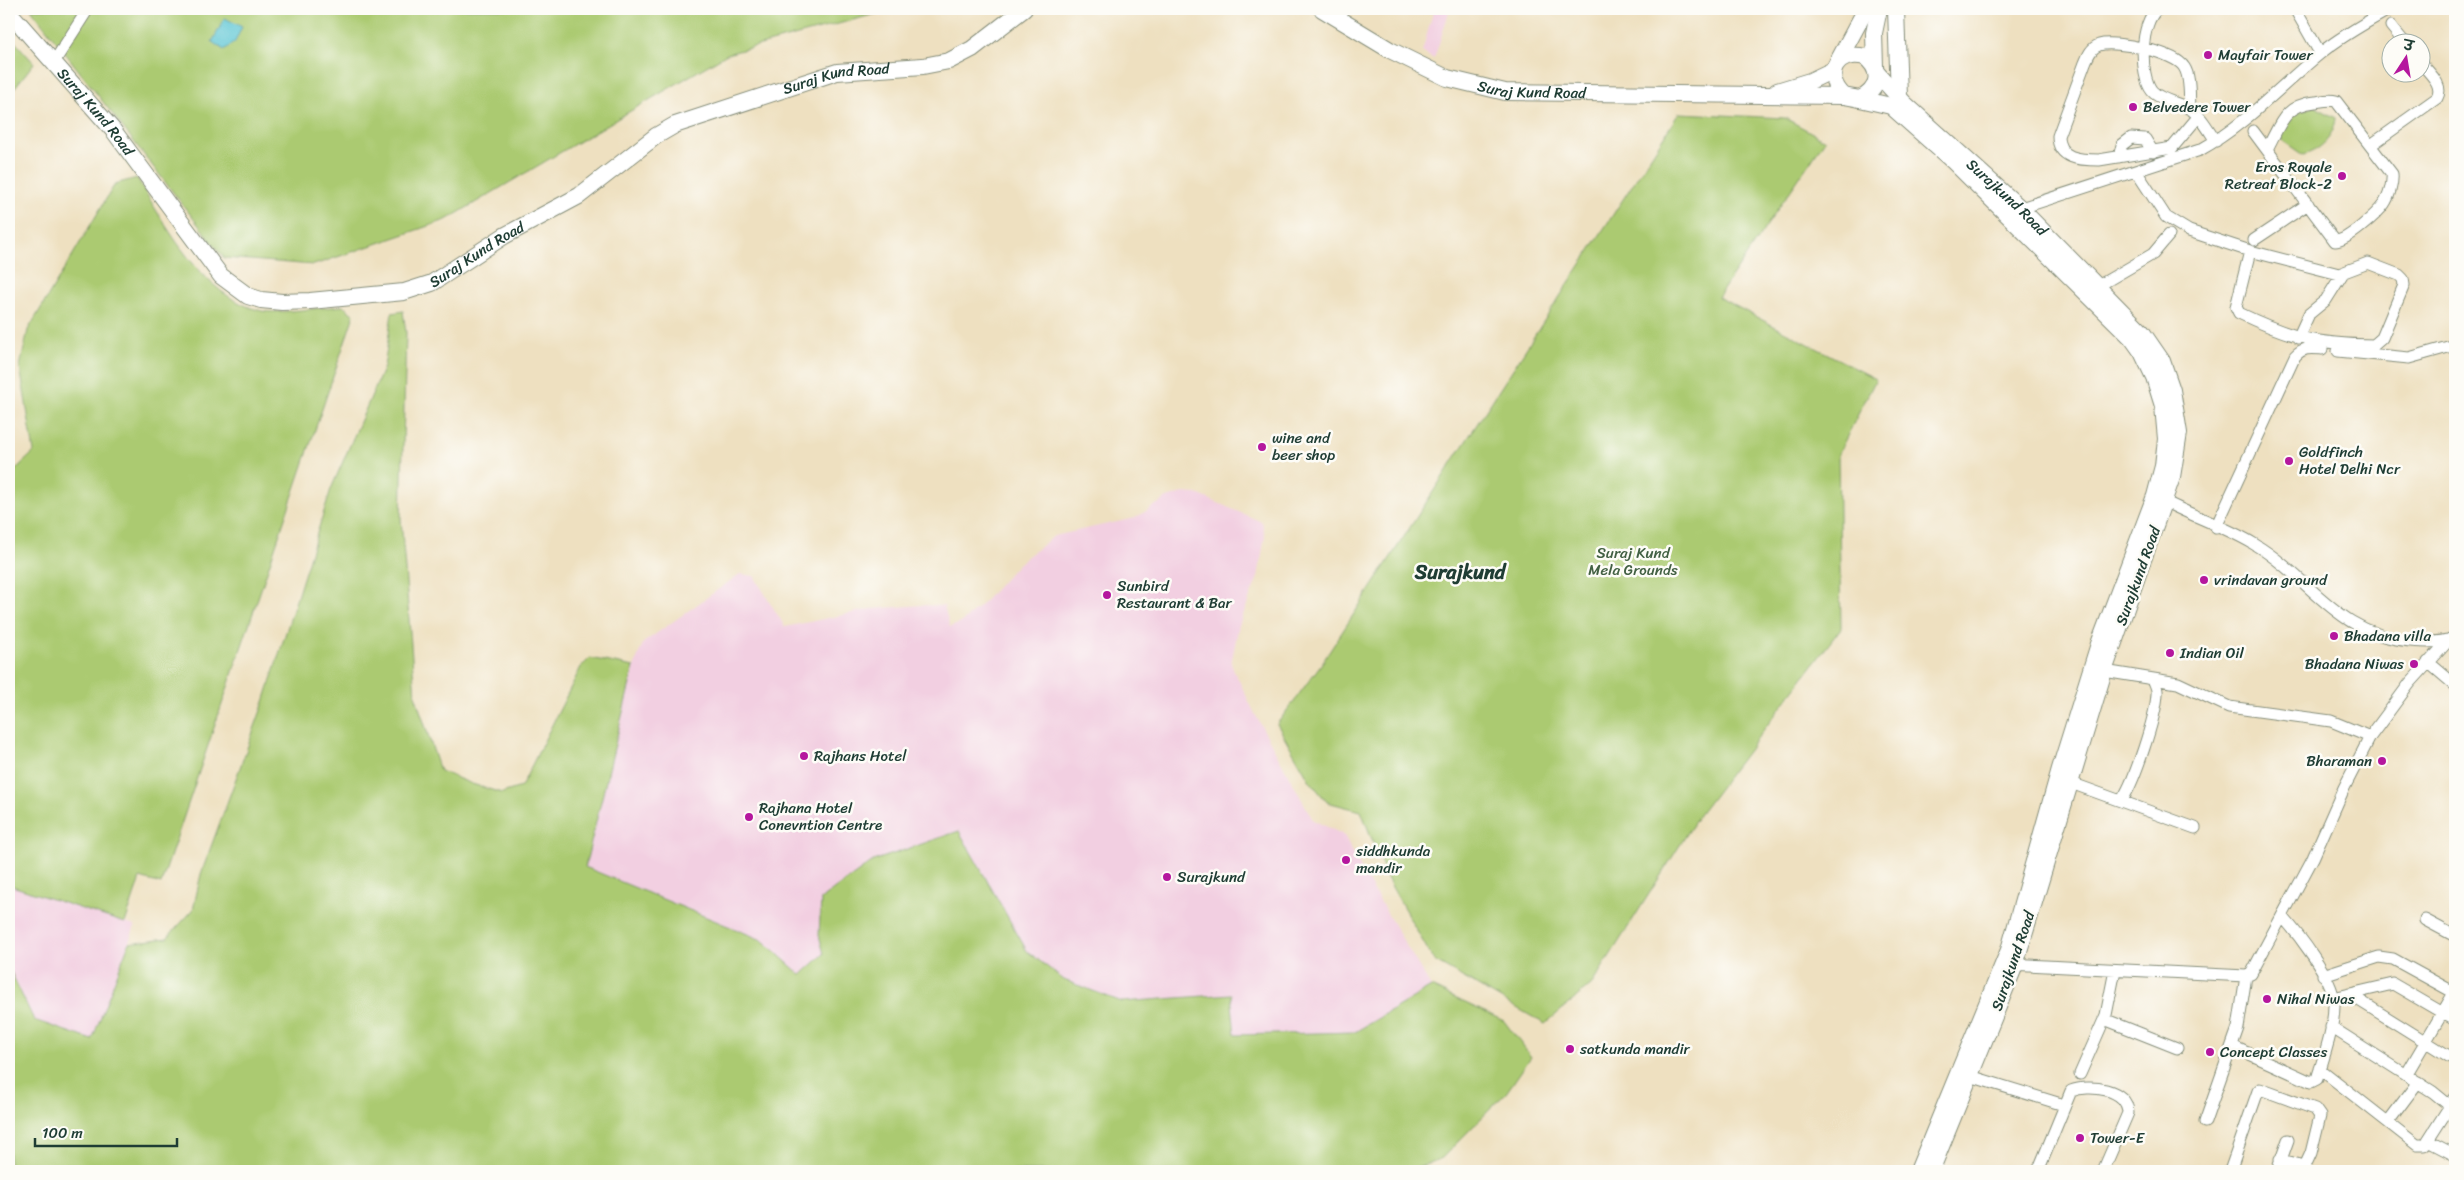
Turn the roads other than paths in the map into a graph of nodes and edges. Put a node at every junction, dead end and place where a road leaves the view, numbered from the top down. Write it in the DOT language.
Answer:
graph roads {
  1 [pos="88,9"];
  2 [pos="1024,9"];
  3 [pos="1322,9"];
  4 [pos="1866,9"];
  5 [pos="1879,9"];
  6 [pos="1896,9"];
  7 [pos="2158,9"];
  8 [pos="2295,9"];
  9 [pos="2390,9"];
  10 [pos="9,12"];
  11 [pos="2391,26"];
  12 [pos="2396,32"];
  13 [pos="2143,49"];
  14 [pos="2320,53"];
  15 [pos="54,62"];
  16 [pos="1835,67"];
  17 [pos="1876,70"];
  18 [pos="2432,76"];
  19 [pos="2277,93"];
  20 [pos="1760,96"];
  21 [pos="1844,96"];
  22 [pos="1899,97"];
  23 [pos="1860,99"];
  24 [pos="2291,110"];
  25 [pos="2194,113"];
  26 [pos="2253,131"];
  27 [pos="2216,141"];
  28 [pos="2371,145"];
  29 [pos="2267,150"];
  30 [pos="2153,152"];
  31 [pos="2119,157"];
  32 [pos="2136,171"];
  33 [pos="2308,204"];
  34 [pos="2013,210"];
  35 [pos="2169,236"];
  36 [pos="2252,246"];
  37 [pos="2343,273"];
  38 [pos="2098,286"];
  39 [pos="2298,338"];
  40 [pos="2455,345"];
  41 [pos="2160,499"];
  42 [pos="2216,527"];
  43 [pos="2453,638"];
  44 [pos="2428,662"];
  45 [pos="2104,671"];
  46 [pos="2153,679"];
  47 [pos="2455,685"];
  48 [pos="2370,738"];
  49 [pos="2071,783"];
  50 [pos="2121,801"];
  51 [pos="2195,828"];
  52 [pos="2282,916"];
  53 [pos="2424,920"];
  54 [pos="2455,936"];
  55 [pos="2009,965"];
  56 [pos="2115,970"];
  57 [pos="2323,975"];
  58 [pos="2246,976"];
  59 [pos="2455,993"];
  60 [pos="2349,994"];
  61 [pos="2333,998"];
  62 [pos="2443,1012"];
  63 [pos="2104,1019"];
  64 [pos="2455,1020"];
  65 [pos="2331,1027"];
  66 [pos="2426,1042"];
  67 [pos="2232,1046"];
  68 [pos="2177,1048"];
  69 [pos="1972,1054"];
  70 [pos="2455,1060"];
  71 [pos="2320,1070"];
  72 [pos="2080,1074"];
  73 [pos="2406,1075"];
  74 [pos="1970,1076"];
  75 [pos="2418,1082"];
  76 [pos="2064,1105"];
  77 [pos="2454,1105"];
  78 [pos="2205,1122"];
  79 [pos="2388,1122"];
  80 [pos="2288,1140"];
  81 [pos="2428,1141"];
  82 [pos="2455,1156"];
  83 [pos="2278,1166"];
  84 [pos="1918,1171"];
  85 [pos="1931,1171"];
  86 [pos="2038,1171"];
  87 [pos="2103,1171"];
  88 [pos="2230,1171"];
  1 -- 15 [label="street"];
  2 -- 15 [label="main road, Suraj Kund Road"];
  3 -- 20 [label="main road, Suraj Kund Road"];
  4 -- 16 [label="main road"];
  5 -- 17 [label="main road"];
  6 -- 22 [label="main road"];
  7 -- 13 [label="street"];
  8 -- 14 [label="street"];
  9 -- 14 [label="street"];
  10 -- 15 [label="main road, Suraj Kund Road"];
  11 -- 12 [label="street"];
  13 -- 25 [label="street"];
  13 -- 25 [label="street"];
  13 -- 31 [label="street"];
  14 -- 19 [label="street"];
  16 -- 17 [label="main road"];
  16 -- 20 [label="main road"];
  16 -- 21 [label="main road"];
  17 -- 22 [label="main road, Surajkund Road"];
  17 -- 23 [label="main road"];
  18 -- 28 [label="street"];
  19 -- 24 [label="street"];
  19 -- 27 [label="street"];
  20 -- 21 [label="main road, Suraj Kund Road"];
  21 -- 23 [label="main road"];
  22 -- 34 [label="main road, Surajkund Road"];
  23 -- 34 [label="main road, Surajkund Road"];
  24 -- 28 [label="street"];
  24 -- 29 [label="street"];
  25 -- 27 [label="street"];
  25 -- 30 [label="street"];
  26 -- 29 [label="street"];
  27 -- 32 [label="street"];
  28 -- 33 [label="street"];
  29 -- 33 [label="street"];
  30 -- 31 [label="street"];
  30 -- 31 [label="street"];
  32 -- 34 [label="street"];
  32 -- 36 [label="street"];
  33 -- 36 [label="street"];
  34 -- 38 [label="main road, Surajkund Road"];
  34 -- 41 [label="main road, Surajkund Road"];
  35 -- 38 [label="street"];
  36 -- 37 [label="street"];
  36 -- 39 [label="street"];
  37 -- 39 [label="street"];
  37 -- 39 [label="street"];
  38 -- 41 [label="main road, Surajkund Road"];
  40 -- 42 [label="street"];
  41 -- 42 [label="street"];
  41 -- 45 [label="main road, Surajkund Road"];
  41 -- 55 [label="main road, Surajkund Road"];
  42 -- 43 [label="street"];
  43 -- 44 [label="street"];
  44 -- 47 [label="street"];
  44 -- 48 [label="street"];
  45 -- 46 [label="street"];
  45 -- 49 [label="main road, Surajkund Road"];
  46 -- 48 [label="street"];
  46 -- 50 [label="street"];
  48 -- 52 [label="street"];
  49 -- 50 [label="street"];
  49 -- 55 [label="main road, Surajkund Road"];
  50 -- 51 [label="street"];
  52 -- 57 [label="street"];
  52 -- 58 [label="street"];
  53 -- 54 [label="street"];
  55 -- 56 [label="street"];
  55 -- 69 [label="main road, Surajkund Road"];
  56 -- 58 [label="street"];
  56 -- 63 [label="street"];
  57 -- 59 [label="street"];
  57 -- 61 [label="street"];
  58 -- 67 [label="street"];
  59 -- 62 [label="street"];
  60 -- 61 [label="street"];
  60 -- 62 [label="street"];
  60 -- 66 [label="street"];
  61 -- 65 [label="street"];
  62 -- 64 [label="street"];
  62 -- 66 [label="street"];
  63 -- 68 [label="street"];
  63 -- 72 [label="street"];
  65 -- 71 [label="street"];
  65 -- 73 [label="street"];
  66 -- 70 [label="street"];
  66 -- 73 [label="street"];
  67 -- 71 [label="street"];
  67 -- 78 [label="street"];
  69 -- 74 [label="main road, Surajkund Road"];
  69 -- 84 [label="main road, Surajkund Road"];
  71 -- 79 [label="street"];
  73 -- 75 [label="street"];
  74 -- 76 [label="street"];
  74 -- 85 [label="main road, Surajkund Road"];
  75 -- 77 [label="street"];
  75 -- 79 [label="street"];
  76 -- 86 [label="street"];
  76 -- 87 [label="street"];
  77 -- 81 [label="street"];
  79 -- 81 [label="street"];
  80 -- 83 [label="street"];
  81 -- 82 [label="street"];
  83 -- 88 [label="street"];
}
